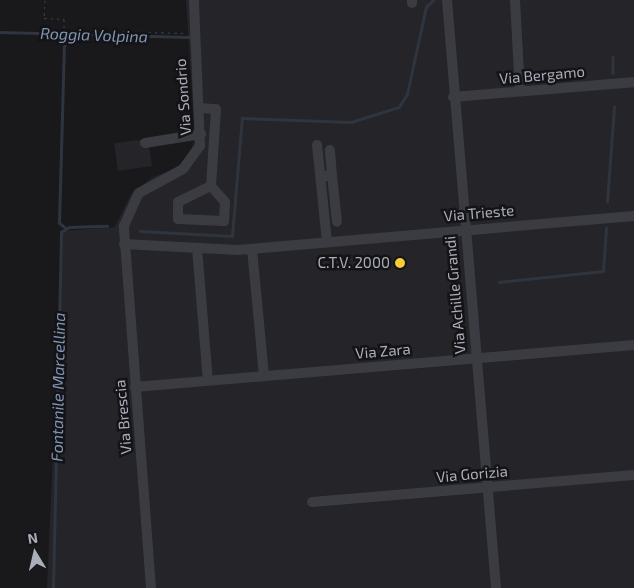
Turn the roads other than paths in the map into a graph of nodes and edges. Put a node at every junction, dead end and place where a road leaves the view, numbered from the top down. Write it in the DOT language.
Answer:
graph roads {
  1 [pos="194,0"];
  2 [pos="447,0"];
  3 [pos="515,0"];
  4 [pos="634,82"];
  5 [pos="520,91"];
  6 [pos="453,97"];
  7 [pos="200,108"];
  8 [pos="201,134"];
  9 [pos="145,143"];
  10 [pos="317,145"];
  11 [pos="330,150"];
  12 [pos="332,175"];
  13 [pos="320,177"];
  14 [pos="211,186"];
  15 [pos="634,216"];
  16 [pos="337,222"];
  17 [pos="464,229"];
  18 [pos="326,242"];
  19 [pos="124,244"];
  20 [pos="197,248"];
  21 [pos="252,249"];
  22 [pos="634,345"];
  23 [pos="476,358"];
  24 [pos="264,376"];
  25 [pos="208,381"];
  26 [pos="135,387"];
  27 [pos="634,476"];
  28 [pos="487,488"];
  29 [pos="312,502"];
  30 [pos="151,588"];
  31 [pos="496,588"];
  1 -- 7 [label="street, Via Sondrio"];
  2 -- 6 [label="street, Via Achille Grandi"];
  3 -- 5 [label="street"];
  4 -- 5 [label="street, Via Bergamo"];
  5 -- 6 [label="street, Via Bergamo"];
  6 -- 17 [label="street, Via Achille Grandi"];
  7 -- 8 [label="street, Via Sondrio"];
  7 -- 14 [label="street"];
  8 -- 9 [label="street"];
  8 -- 19 [label="street, Via Sondrio"];
  10 -- 13 [label="street"];
  11 -- 12 [label="street"];
  12 -- 13 [label="street"];
  12 -- 16 [label="street"];
  13 -- 18 [label="street"];
  14 -- 14 [label="street"];
  15 -- 17 [label="street, Via Trieste"];
  17 -- 18 [label="street, Via Trieste"];
  17 -- 23 [label="street, Via Achille Grandi"];
  18 -- 21 [label="street, Via Trieste"];
  19 -- 20 [label="street, Via Trieste"];
  19 -- 26 [label="street, Via Brescia"];
  20 -- 21 [label="street, Via Trieste"];
  20 -- 25 [label="street"];
  21 -- 24 [label="street"];
  22 -- 23 [label="street, Via Zara"];
  23 -- 24 [label="street, Via Zara"];
  23 -- 28 [label="street, Via Achille Grandi"];
  24 -- 25 [label="street, Via Zara"];
  25 -- 26 [label="street, Via Zara"];
  26 -- 30 [label="street, Via Brescia"];
  27 -- 28 [label="street, Via Gorizia"];
  28 -- 29 [label="street, Via Gorizia"];
  28 -- 31 [label="street, Via Achille Grandi"];
}
